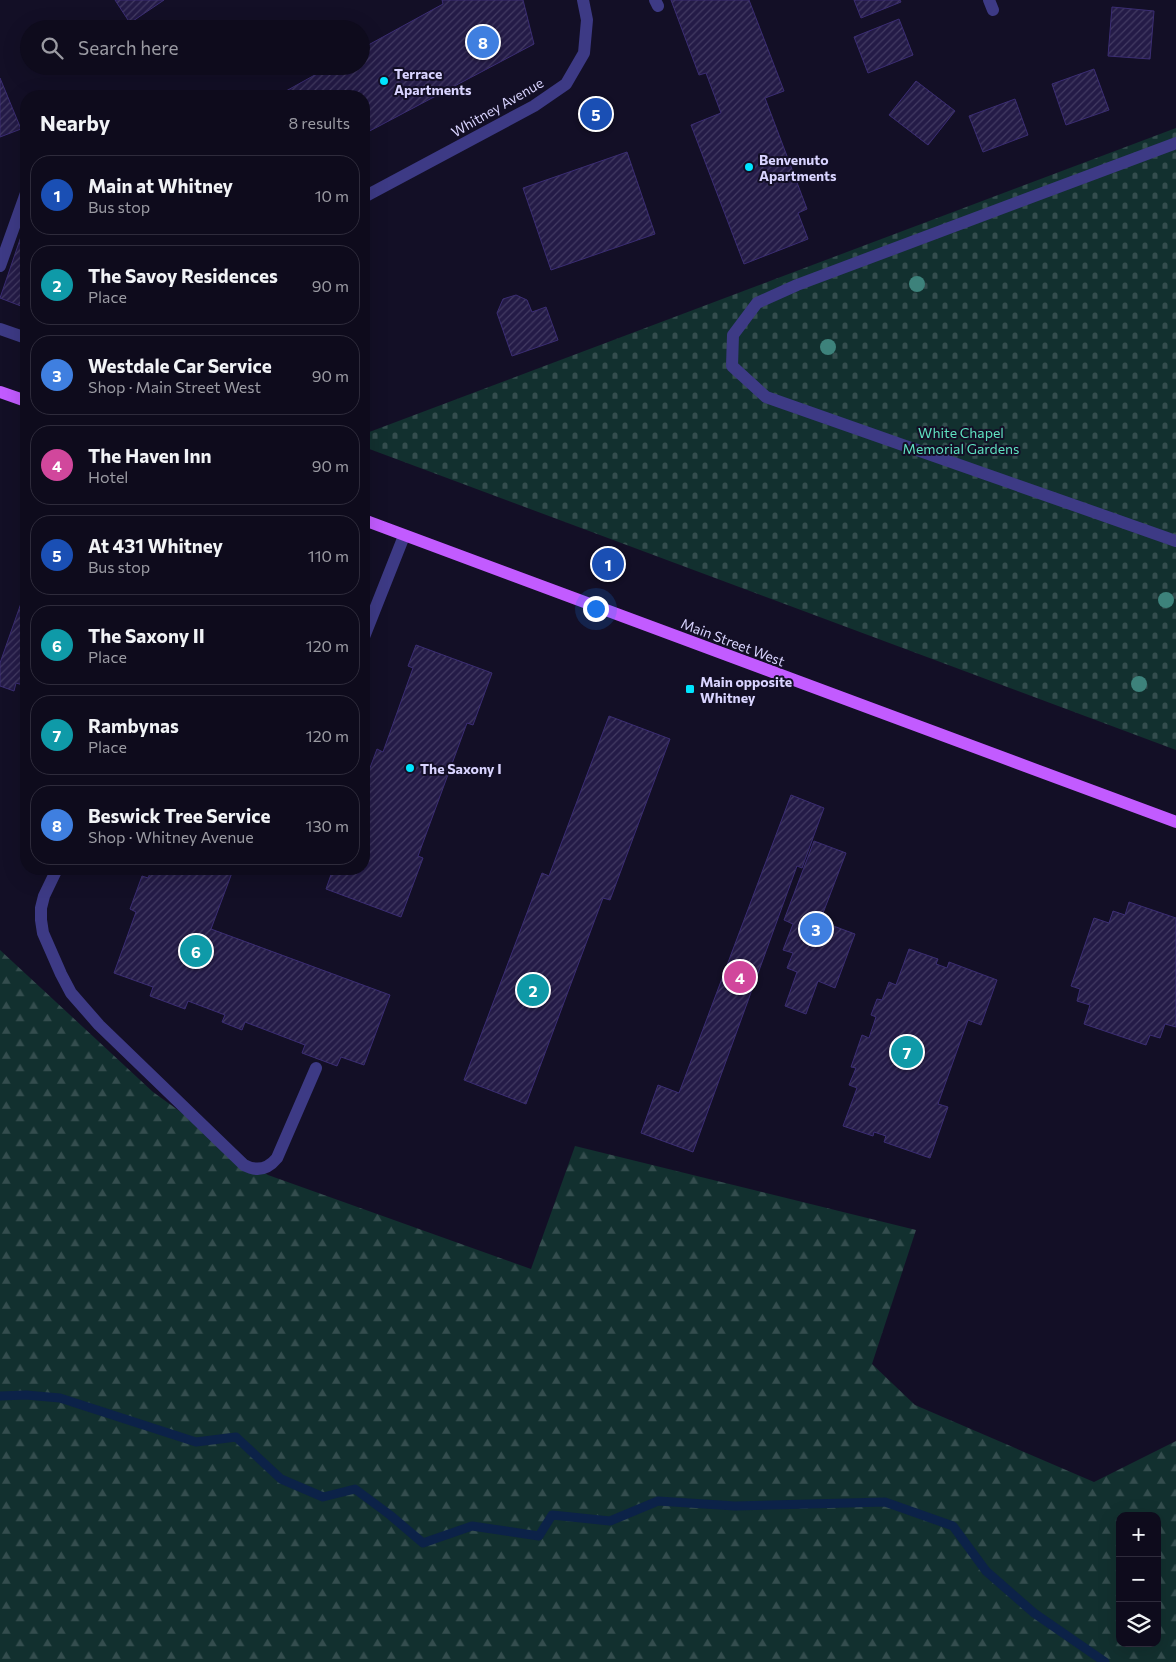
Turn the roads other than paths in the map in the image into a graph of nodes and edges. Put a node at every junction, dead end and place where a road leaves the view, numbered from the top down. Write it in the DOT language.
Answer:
graph roads {
  1 [pos="583,0"];
  2 [pos="1176,143"];
  3 [pos="370,194"];
  4 [pos="20,210"];
  5 [pos="0,266"];
  6 [pos="0,329"];
  7 [pos="20,336"];
  8 [pos="0,392"];
  9 [pos="20,398"];
  10 [pos="370,522"];
  11 [pos="404,536"];
  12 [pos="1176,541"];
  13 [pos="370,622"];
  14 [pos="1176,822"];
  15 [pos="54,875"];
  16 [pos="316,1068"];
  1 -- 3 [label="street, Whitney Avenue"];
  2 -- 12 [label="street"];
  4 -- 5 [label="street"];
  6 -- 7 [label="street"];
  8 -- 9 [label="main road"];
  10 -- 11 [label="main road, Main Street West"];
  11 -- 13 [label="street"];
  11 -- 14 [label="main road, Main Street West"];
  15 -- 16 [label="street"];
}
